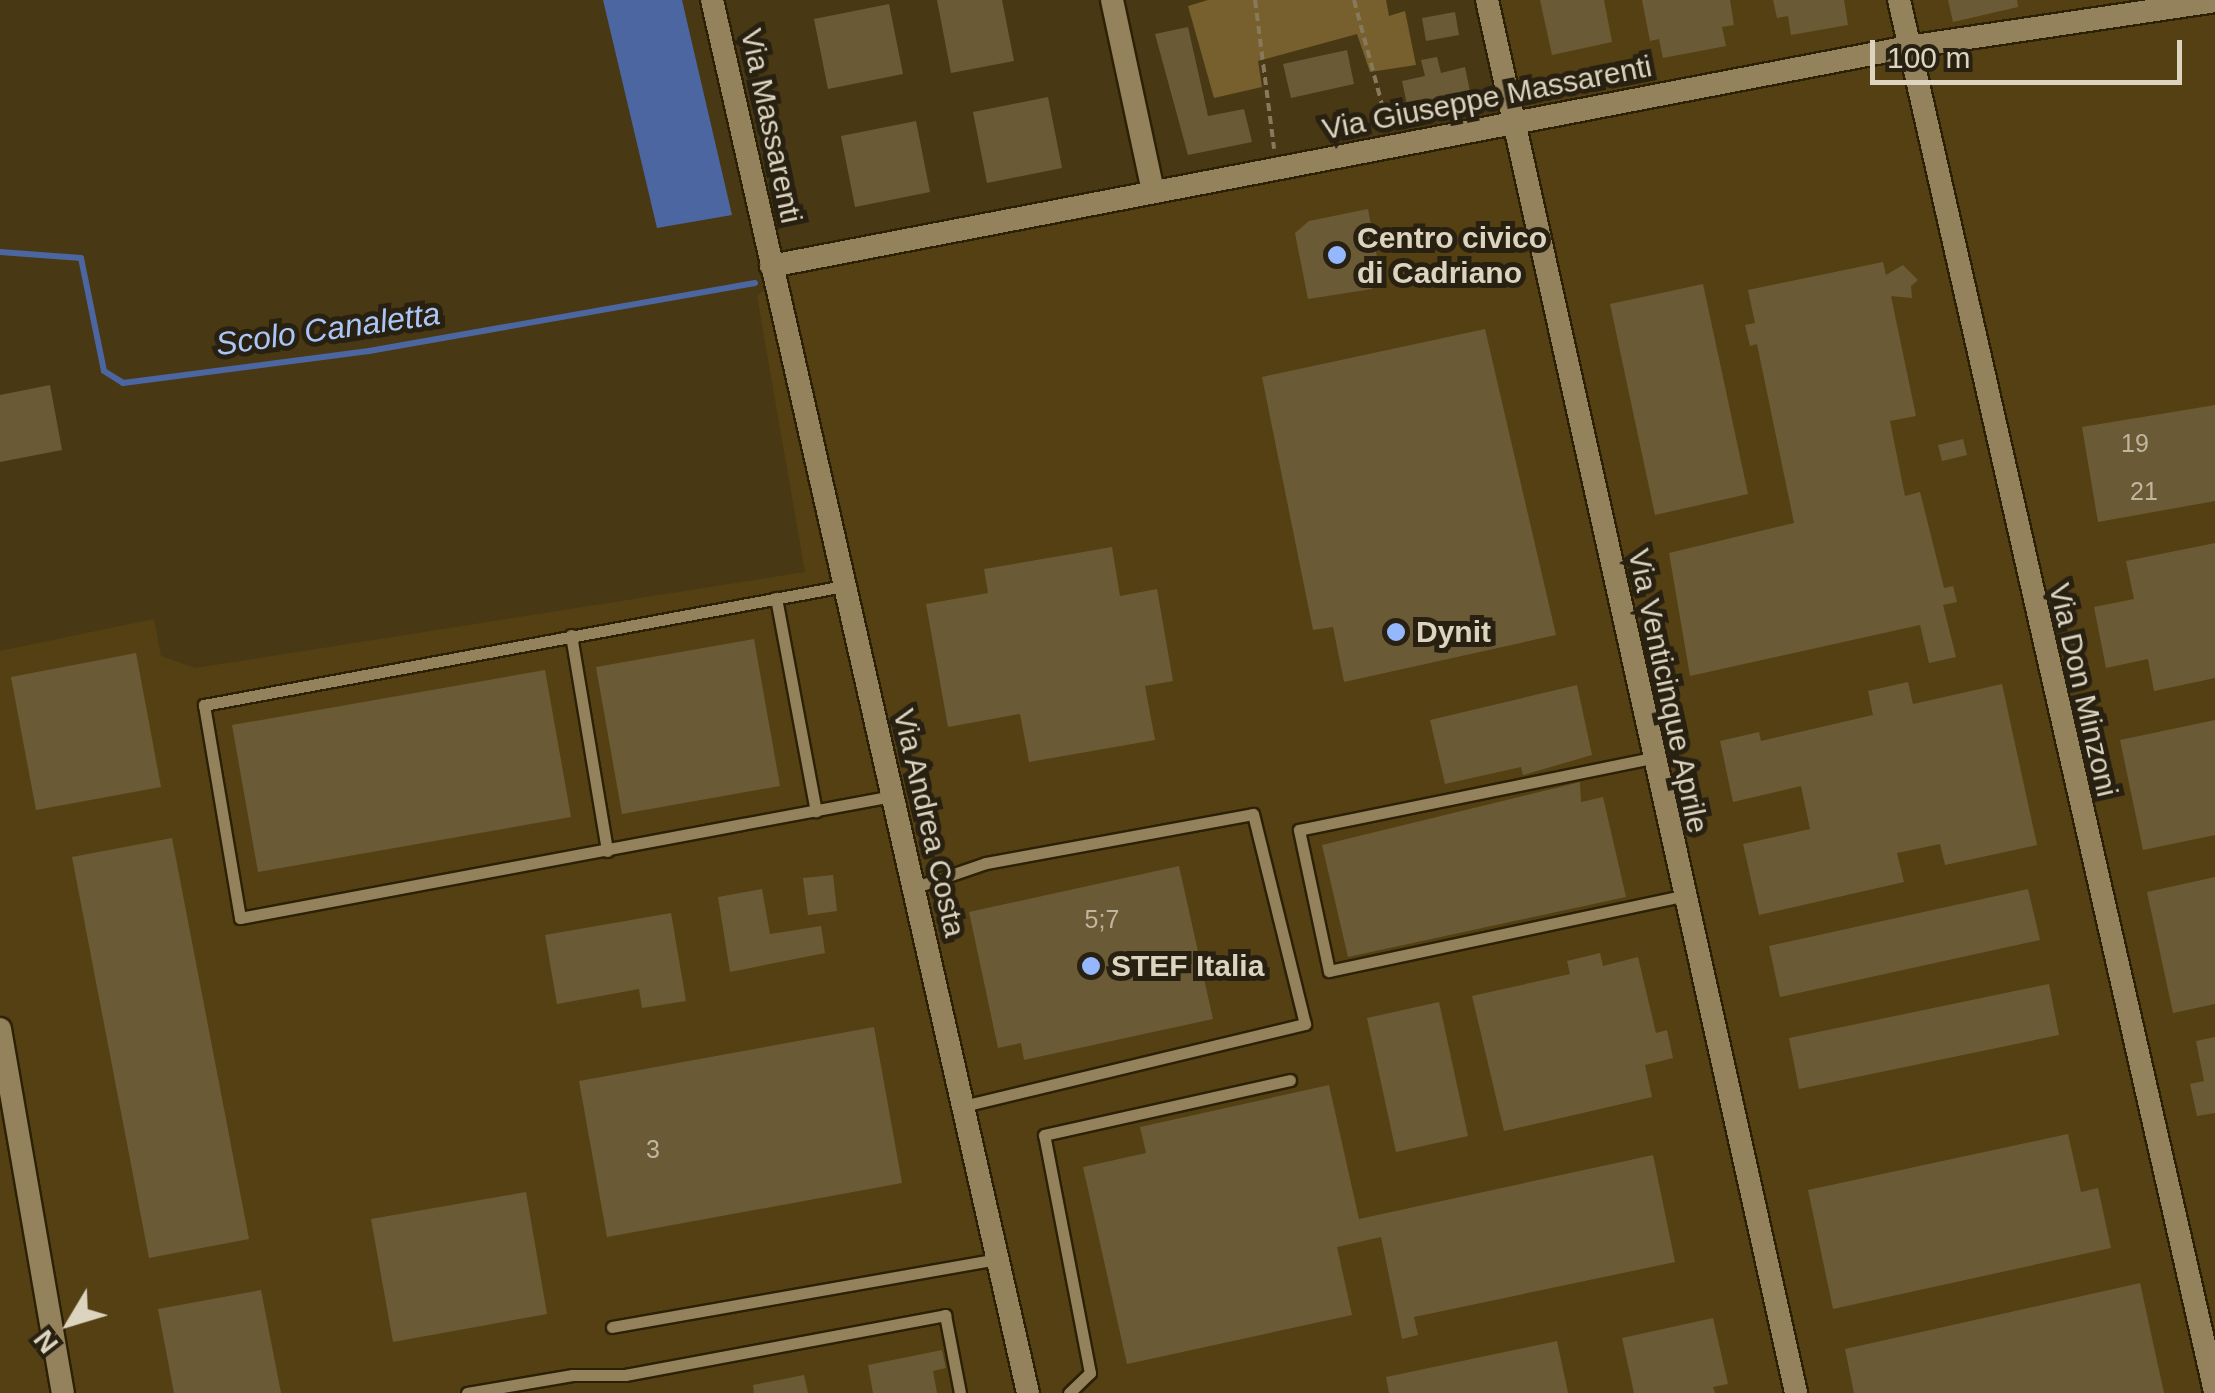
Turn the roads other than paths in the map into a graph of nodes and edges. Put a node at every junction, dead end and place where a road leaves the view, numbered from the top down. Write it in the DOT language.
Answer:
graph roads {
  1 [pos="712,0"];
  2 [pos="1112,0"];
  3 [pos="1487,0"];
  4 [pos="1899,0"];
  5 [pos="2215,1"];
  6 [pos="1908,47"];
  7 [pos="1512,126"];
  8 [pos="1154,192"];
  9 [pos="771,266"];
  10 [pos="844,586"];
  11 [pos="776,598"];
  12 [pos="571,635"];
  13 [pos="1652,758"];
  14 [pos="892,796"];
  15 [pos="816,811"];
  16 [pos="607,851"];
  17 [pos="913,888"];
  18 [pos="1683,896"];
  19 [pos="0,1029"];
  20 [pos="1290,1080"];
  21 [pos="962,1106"];
  22 [pos="997,1258"];
  23 [pos="612,1327"];
  24 [pos="2215,1392"];
  25 [pos="63,1393"];
  26 [pos="467,1393"];
  27 [pos="960,1393"];
  28 [pos="1028,1393"];
  29 [pos="1069,1393"];
  30 [pos="1796,1393"];
  1 -- 9 [label="street, Via Massarenti"];
  2 -- 8 [label="street"];
  3 -- 7 [label="street, Via Venticinque Aprile"];
  4 -- 6 [label="street, Via Don Minzoni"];
  5 -- 6 [label="street, Via Giuseppe Massarenti"];
  6 -- 7 [label="street, Via Giuseppe Massarenti"];
  6 -- 24 [label="street, Via Don Minzoni"];
  7 -- 8 [label="street, Via Giuseppe Massarenti"];
  7 -- 13 [label="street, Via Venticinque Aprile"];
  8 -- 9 [label="street, Via Giuseppe Massarenti"];
  9 -- 10 [label="street, Via Andrea Costa"];
  10 -- 11 [label="lane"];
  10 -- 14 [label="street, Via Andrea Costa"];
  11 -- 12 [label="lane"];
  11 -- 15 [label="lane"];
  12 -- 16 [label="lane"];
  12 -- 16 [label="lane"];
  13 -- 18 [label="street, Via Venticinque Aprile"];
  13 -- 18 [label="lane"];
  14 -- 15 [label="lane"];
  14 -- 17 [label="street, Via Andrea Costa"];
  15 -- 16 [label="lane"];
  17 -- 21 [label="street, Via Andrea Costa"];
  17 -- 21 [label="lane"];
  18 -- 30 [label="street, Via Venticinque Aprile"];
  19 -- 25 [label="street"];
  20 -- 29 [label="lane"];
  21 -- 22 [label="street, Via Andrea Costa"];
  22 -- 23 [label="lane"];
  22 -- 28 [label="street, Via Andrea Costa"];
  26 -- 27 [label="lane"];
}
